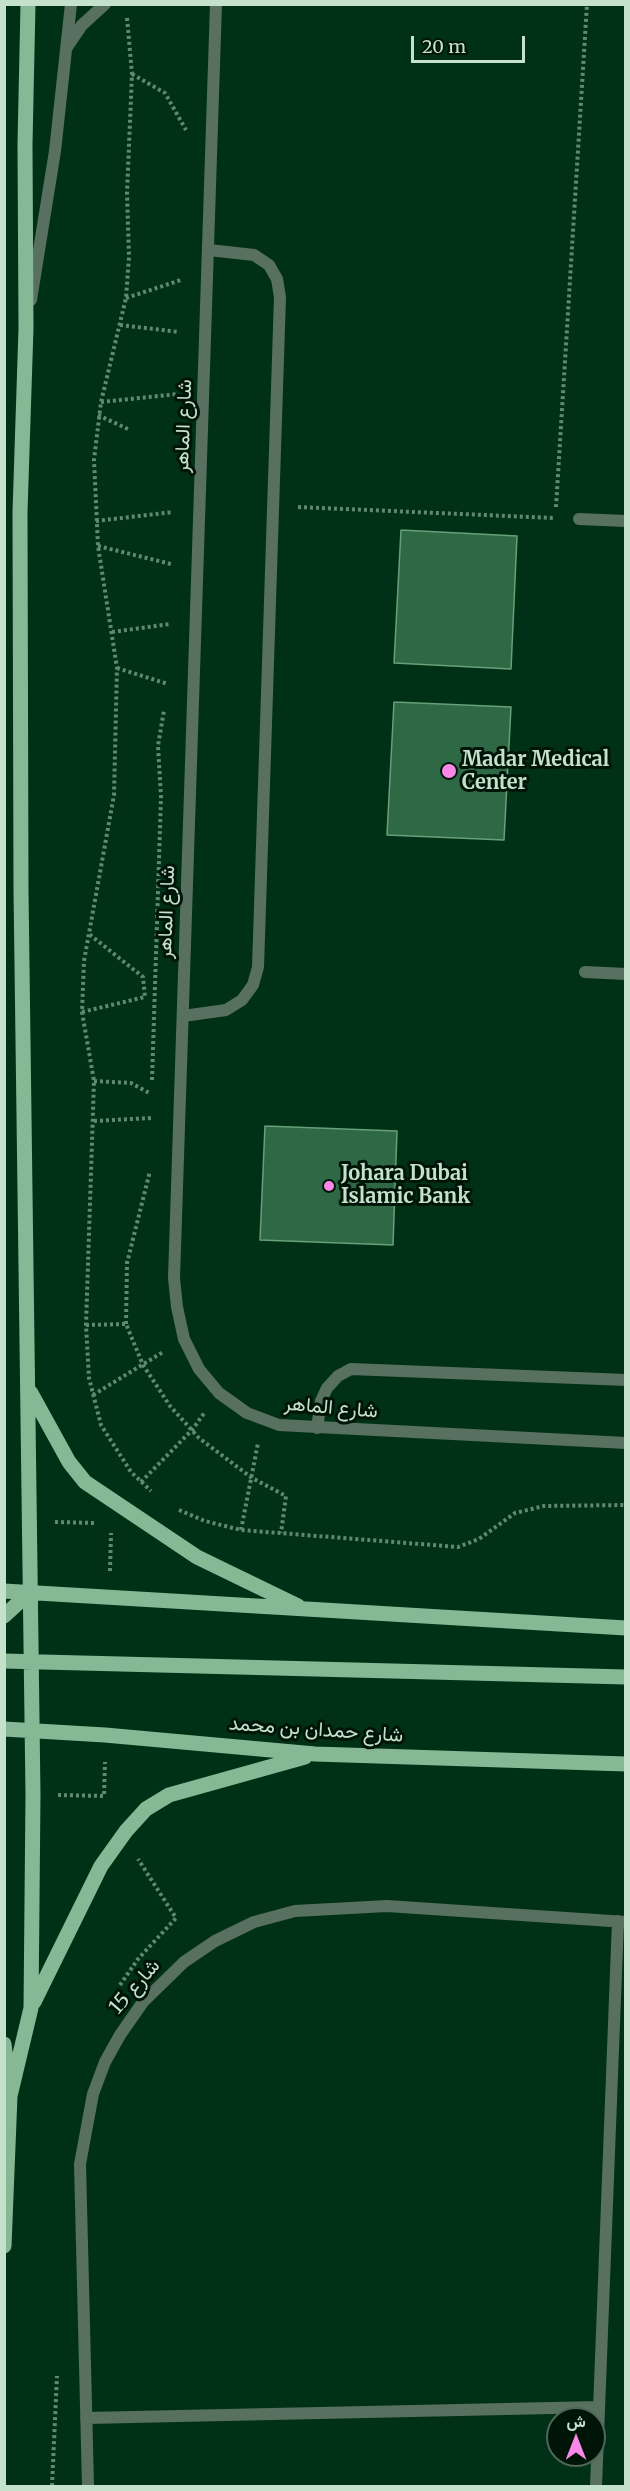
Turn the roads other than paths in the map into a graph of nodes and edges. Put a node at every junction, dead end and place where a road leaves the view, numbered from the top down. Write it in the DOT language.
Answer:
graph roads {
  1 [pos="28,4"];
  2 [pos="71,4"];
  3 [pos="105,4"];
  4 [pos="216,4"];
  5 [pos="66,48"];
  6 [pos="209,250"];
  7 [pos="26,328"];
  8 [pos="579,519"];
  9 [pos="626,521"];
  10 [pos="585,972"];
  11 [pos="626,974"];
  12 [pos="183,1016"];
  13 [pos="626,1380"];
  14 [pos="30,1391"];
  15 [pos="317,1428"];
  16 [pos="626,1443"];
  17 [pos="4,1591"];
  18 [pos="30,1592"];
  19 [pos="306,1610"];
  20 [pos="4,1616"];
  21 [pos="626,1628"];
  22 [pos="31,1660"];
  23 [pos="4,1661"];
  24 [pos="626,1677"];
  25 [pos="4,1729"];
  26 [pos="32,1730"];
  27 [pos="315,1754"];
  28 [pos="626,1764"];
  29 [pos="622,1921"];
  30 [pos="31,2008"];
  31 [pos="4,2043"];
  32 [pos="7,2091"];
  33 [pos="4,2246"];
  34 [pos="599,2407"];
  35 [pos="546,2408"];
  36 [pos="86,2418"];
  37 [pos="597,2467"];
  38 [pos="88,2487"];
  39 [pos="596,2487"];
  1 -- 7 [label="main road"];
  2 -- 5 [label="street"];
  3 -- 5 [label="street"];
  4 -- 6 [label="street, شارع الماهر"];
  5 -- 7 [label="street"];
  6 -- 12 [label="street, شارع الماهر"];
  6 -- 12 [label="street"];
  7 -- 14 [label="main road"];
  8 -- 9 [label="street"];
  10 -- 11 [label="street"];
  12 -- 15 [label="street, شارع الماهر"];
  13 -- 15 [label="street"];
  14 -- 18 [label="main road"];
  14 -- 19 [label="main road"];
  15 -- 16 [label="street, شارع الماهر"];
  17 -- 18 [label="main road"];
  18 -- 19 [label="main road"];
  18 -- 20 [label="main road"];
  18 -- 22 [label="main road"];
  19 -- 21 [label="main road"];
  22 -- 23 [label="main road"];
  22 -- 24 [label="main road"];
  22 -- 26 [label="main road"];
  25 -- 26 [label="main road, شارع حمدان بن محمد"];
  26 -- 27 [label="main road, شارع حمدان بن محمد"];
  26 -- 30 [label="main road"];
  27 -- 28 [label="main road, شارع حمدان بن محمد"];
  27 -- 30 [label="main road"];
  29 -- 34 [label="street"];
  29 -- 36 [label="street, شارع 15"];
  30 -- 32 [label="main road"];
  31 -- 32 [label="main road"];
  32 -- 33 [label="main road"];
  35 -- 36 [label="street"];
  36 -- 38 [label="street, شارع 15"];
  37 -- 39 [label="street"];
}
